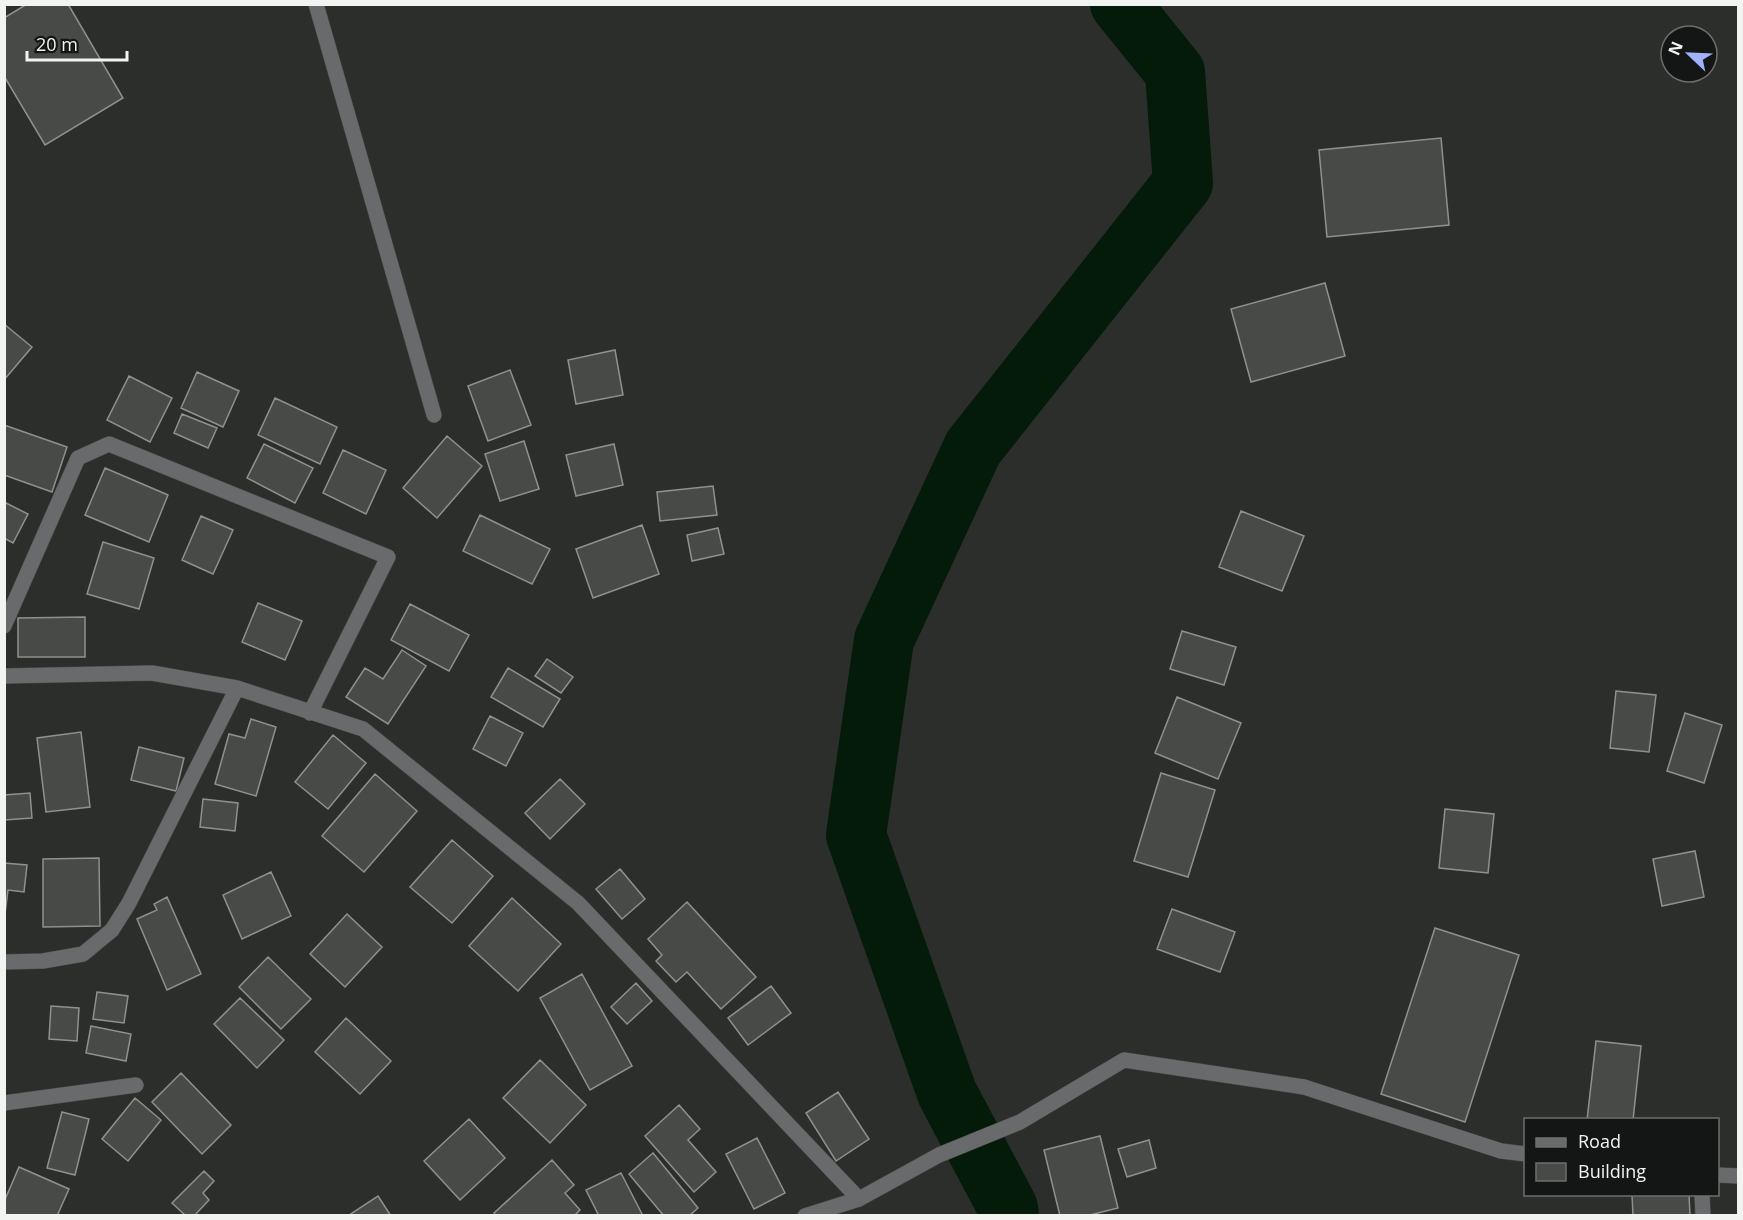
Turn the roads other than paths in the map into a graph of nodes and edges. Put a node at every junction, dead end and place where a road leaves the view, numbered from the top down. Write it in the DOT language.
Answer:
graph roads {
  1 [pos="316,4"];
  2 [pos="434,415"];
  3 [pos="4,626"];
  4 [pos="4,676"];
  5 [pos="237,687"];
  6 [pos="310,713"];
  7 [pos="4,962"];
  8 [pos="136,1085"];
  9 [pos="4,1103"];
  10 [pos="1524,1154"];
  11 [pos="1719,1175"];
  12 [pos="1738,1176"];
  13 [pos="1702,1196"];
  14 [pos="859,1198"];
  15 [pos="805,1215"];
  16 [pos="1703,1215"];
  1 -- 2 [label="street"];
  3 -- 6 [label="street"];
  4 -- 5 [label="street"];
  5 -- 6 [label="street"];
  5 -- 7 [label="street"];
  6 -- 14 [label="street"];
  8 -- 9 [label="street"];
  10 -- 14 [label="street"];
  11 -- 12 [label="street"];
  13 -- 16 [label="street"];
  14 -- 15 [label="street"];
}
